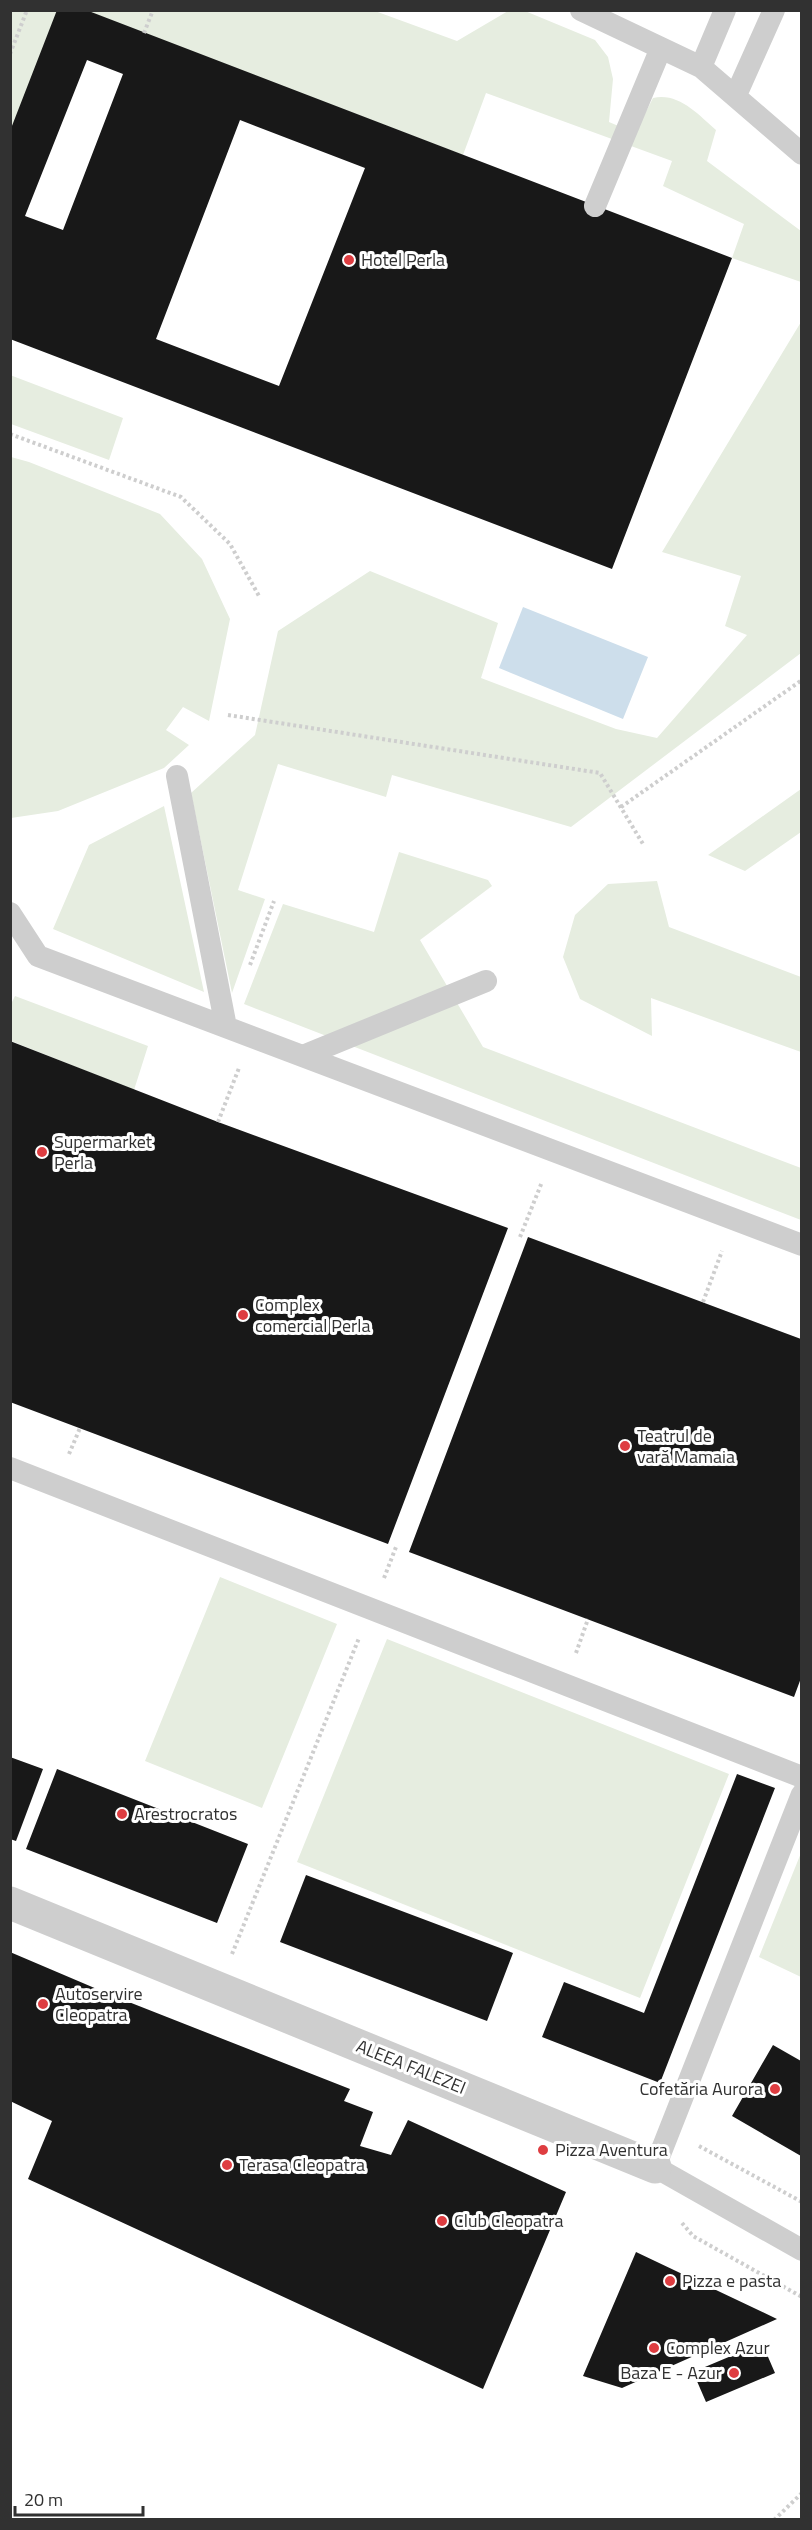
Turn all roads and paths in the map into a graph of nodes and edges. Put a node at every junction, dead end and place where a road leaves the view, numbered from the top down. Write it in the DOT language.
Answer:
graph roads {
  1 [pos="27,10"];
  2 [pos="153,10"];
  3 [pos="581,10"];
  4 [pos="725,10"];
  5 [pos="774,10"];
  6 [pos="144,33"];
  7 [pos="661,48"];
  8 [pos="10,54"];
  9 [pos="701,67"];
  10 [pos="736,95"];
  11 [pos="801,152"];
  12 [pos="596,206"];
  13 [pos="10,434"];
  14 [pos="259,596"];
  15 [pos="801,680"];
  16 [pos="228,715"];
  17 [pos="177,777"];
  18 [pos="621,807"];
  19 [pos="643,844"];
  20 [pos="10,913"];
  21 [pos="486,981"];
  22 [pos="226,1027"];
  23 [pos="251,1037"];
  24 [pos="303,1056"];
  25 [pos="218,1122"];
  26 [pos="529,1215"];
  27 [pos="520,1237"];
  28 [pos="801,1245"];
  29 [pos="709,1285"];
  30 [pos="703,1302"];
  31 [pos="80,1428"];
  32 [pos="72,1448"];
  33 [pos="10,1468"];
  34 [pos="396,1547"];
  35 [pos="388,1568"];
  36 [pos="588,1620"];
  37 [pos="362,1633"];
  38 [pos="582,1638"];
  39 [pos="801,1778"];
  40 [pos="801,1794"];
  41 [pos="10,1903"];
  42 [pos="219,1988"];
  43 [pos="669,2130"];
  44 [pos="655,2167"];
  45 [pos="801,2202"];
  46 [pos="801,2250"];
  47 [pos="801,2493"];
  48 [pos="774,2520"];
  1 -- 8 [label="path"];
  2 -- 6 [label="path"];
  3 -- 7 [label="lane"];
  4 -- 9 [label="lane"];
  5 -- 10 [label="lane"];
  7 -- 9 [label="lane"];
  7 -- 12 [label="lane"];
  9 -- 10 [label="lane"];
  10 -- 11 [label="lane"];
  13 -- 14 [label="path"];
  15 -- 18 [label="path"];
  16 -- 18 [label="path"];
  17 -- 22 [label="lane"];
  18 -- 19 [label="path"];
  20 -- 22 [label="lane"];
  21 -- 24 [label="lane"];
  22 -- 23 [label="lane"];
  23 -- 24 [label="lane"];
  23 -- 25 [label="path"];
  24 -- 28 [label="lane"];
  26 -- 27 [label="path"];
  29 -- 30 [label="path"];
  31 -- 32 [label="path"];
  33 -- 39 [label="lane"];
  34 -- 35 [label="path"];
  36 -- 38 [label="path"];
  37 -- 42 [label="path"];
  40 -- 43 [label="lane"];
  41 -- 42 [label="street, ALEEA FALEZEI"];
  42 -- 44 [label="street, ALEEA FALEZEI"];
  43 -- 44 [label="lane"];
  43 -- 45 [label="path"];
  44 -- 46 [label="lane, ALEEA FALEZEI"];
  47 -- 48 [label="path"];
}
